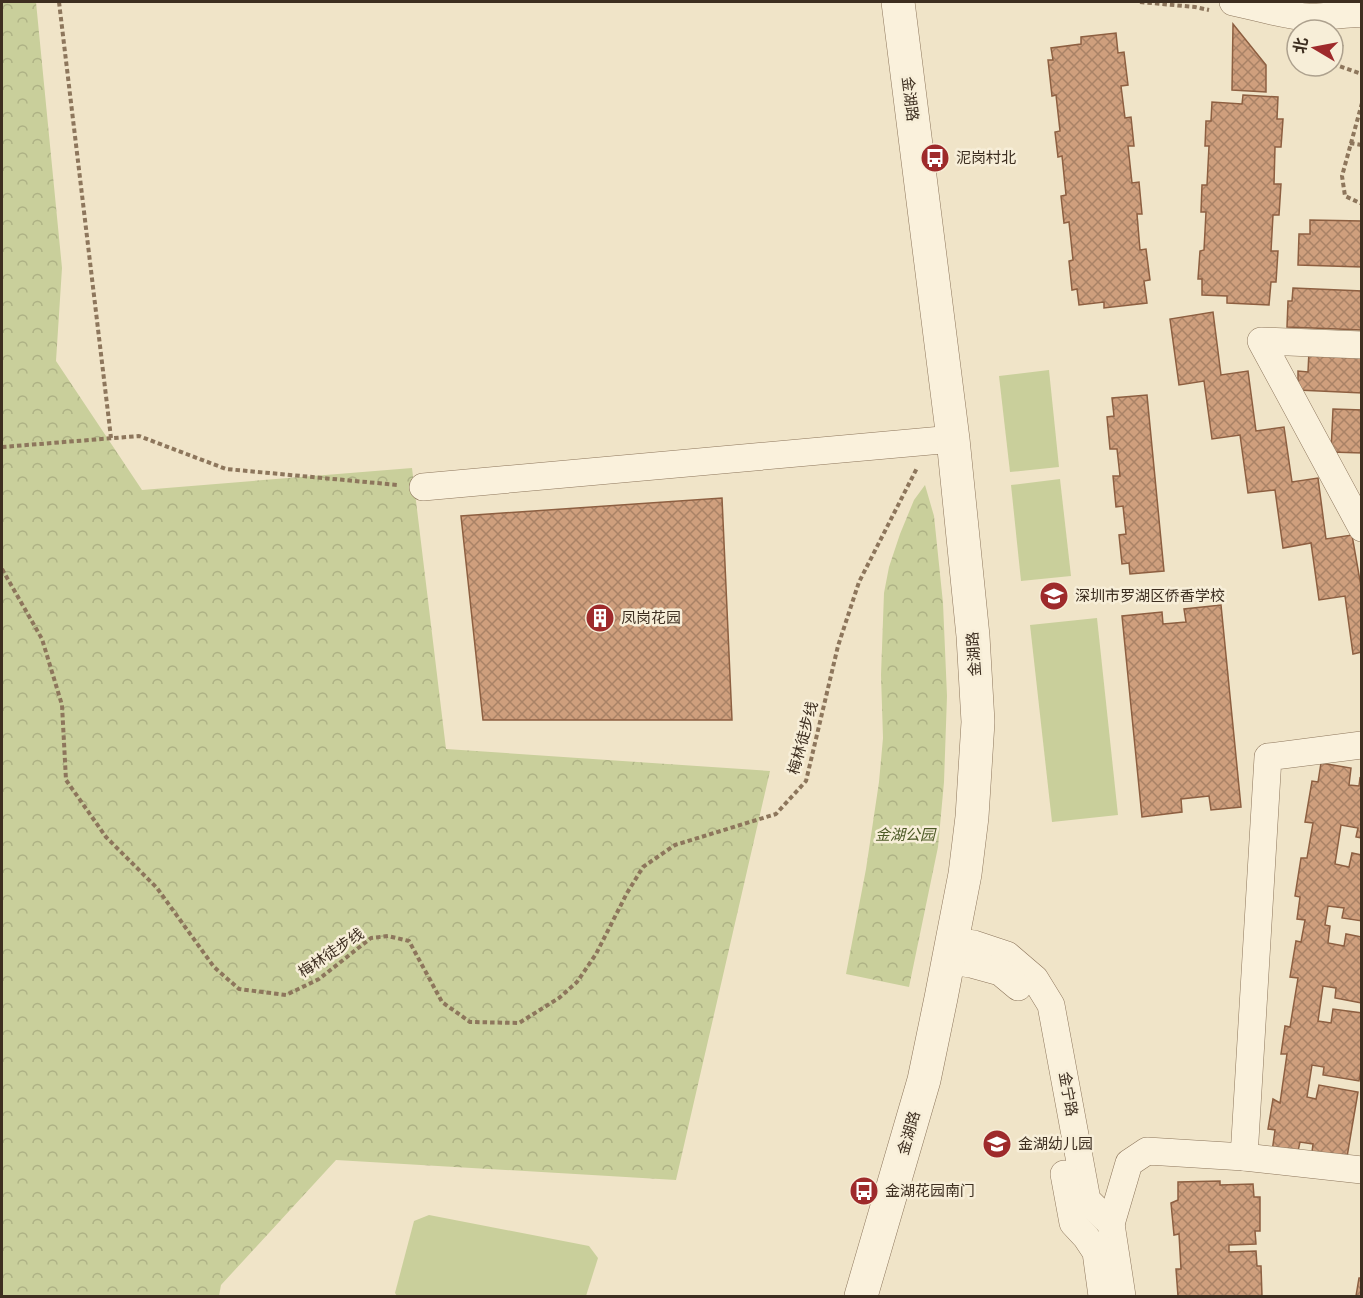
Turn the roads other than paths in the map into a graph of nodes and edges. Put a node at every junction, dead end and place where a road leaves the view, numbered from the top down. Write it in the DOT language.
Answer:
graph roads {
  1 [pos="898,2"];
  2 [pos="1233,2"];
  3 [pos="1362,14"];
  4 [pos="1362,345"];
  5 [pos="953,440"];
  6 [pos="423,487"];
  7 [pos="1362,528"];
  8 [pos="1362,745"];
  9 [pos="950,951"];
  10 [pos="1244,1156"];
  11 [pos="1362,1170"];
  12 [pos="1111,1224"];
  13 [pos="861,1296"];
  14 [pos="1102,1296"];
  15 [pos="1122,1296"];
  1 -- 5 [label="street, 金湖路"];
  2 -- 3 [label="street"];
  4 -- 7 [label="street"];
  5 -- 6 [label="street"];
  5 -- 9 [label="street, 金湖路"];
  8 -- 10 [label="street"];
  9 -- 12 [label="street, 金宁路"];
  9 -- 13 [label="street, 金湖路"];
  9 -- 14 [label="street, 金宁路"];
  10 -- 11 [label="street"];
  10 -- 12 [label="street"];
  12 -- 15 [label="street"];
}
